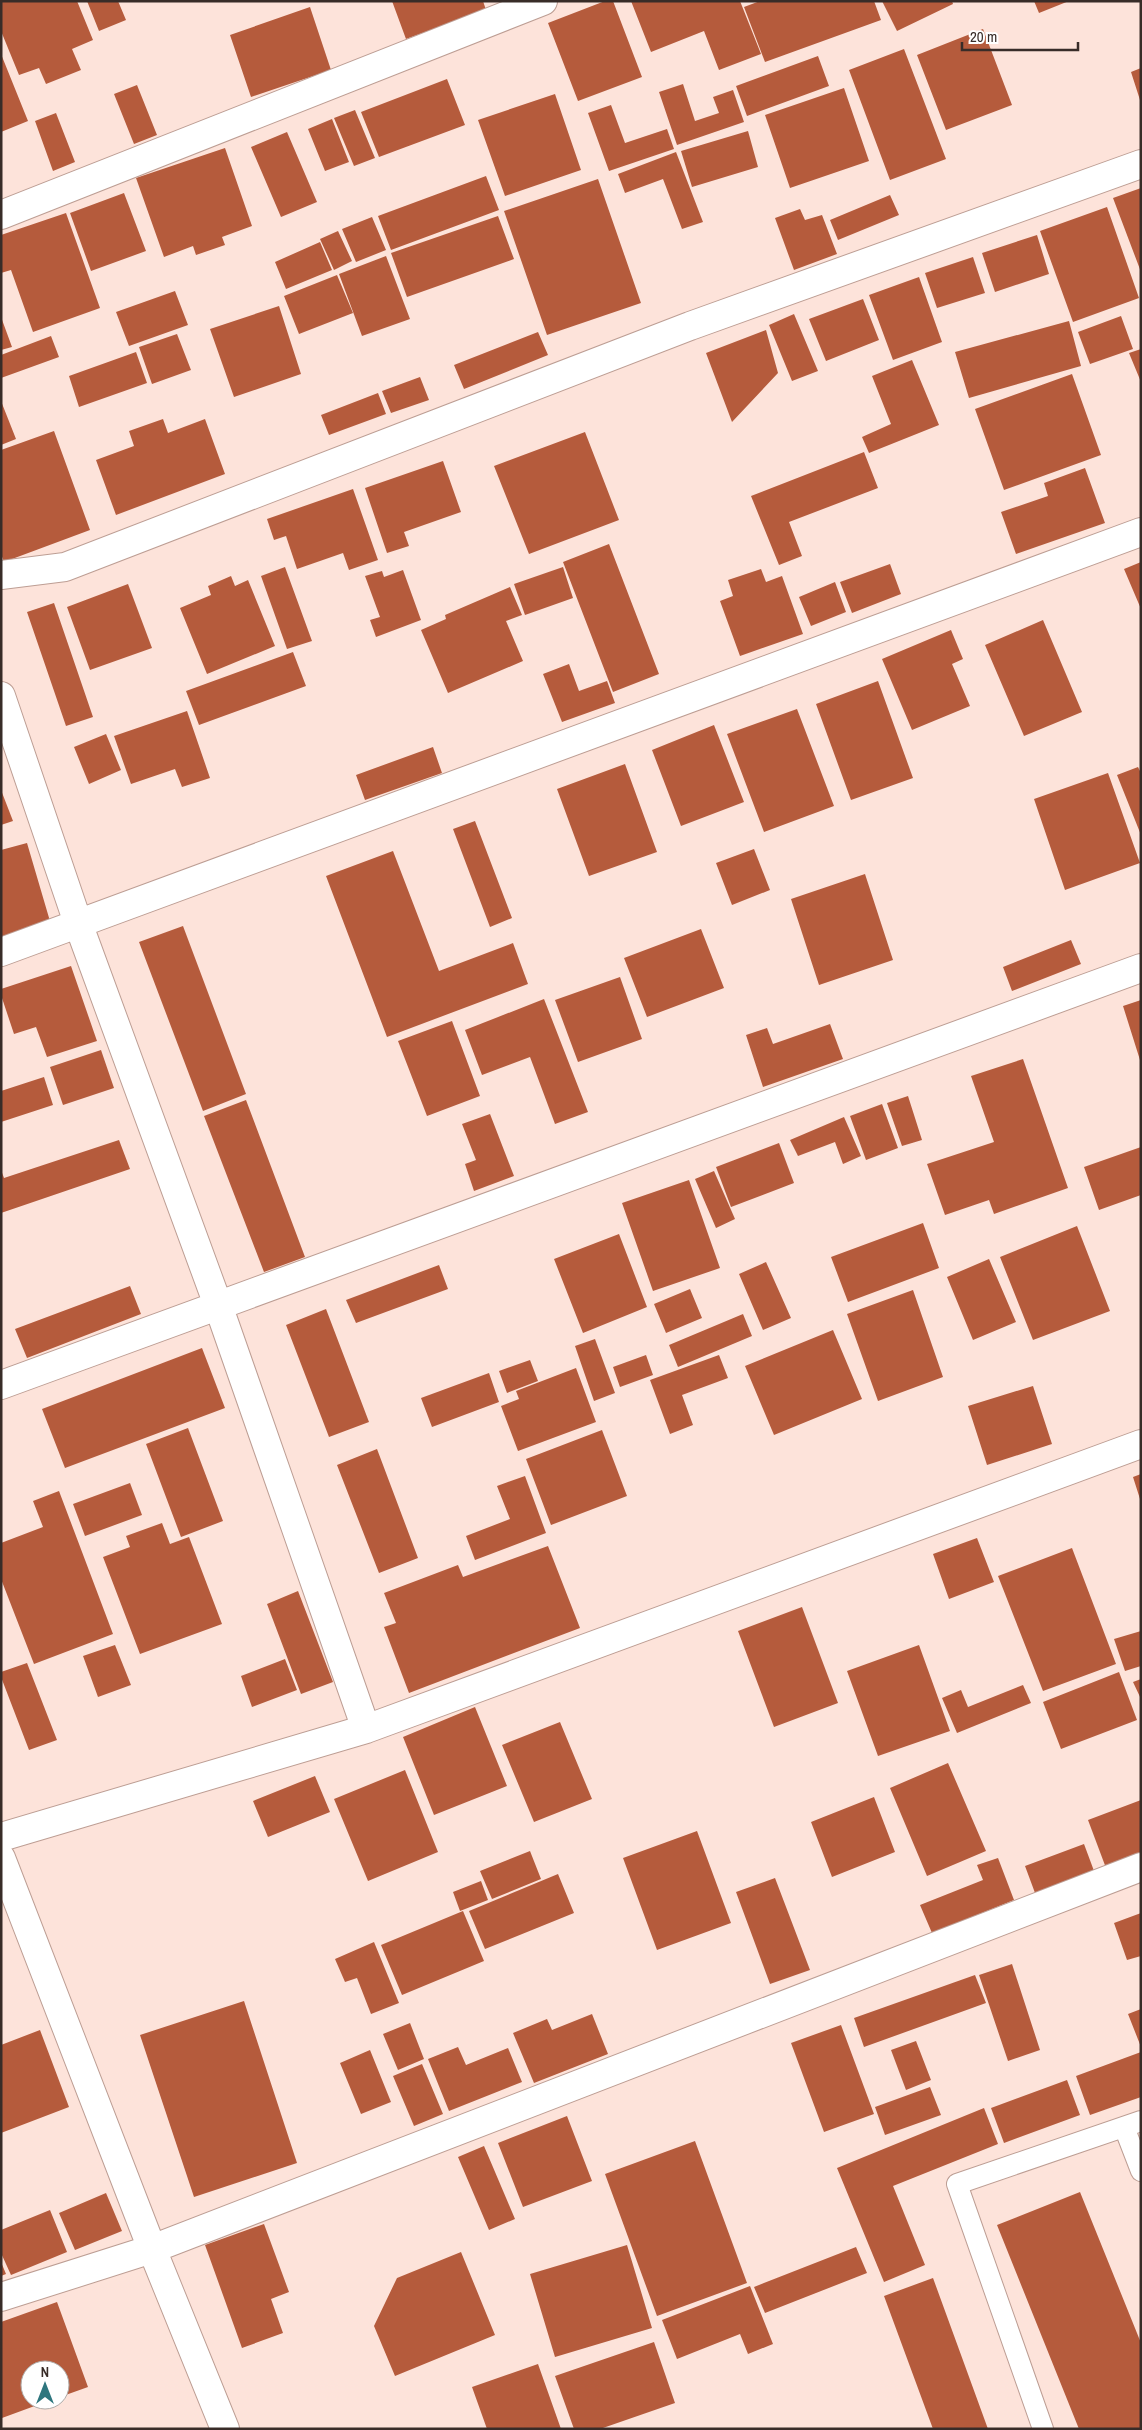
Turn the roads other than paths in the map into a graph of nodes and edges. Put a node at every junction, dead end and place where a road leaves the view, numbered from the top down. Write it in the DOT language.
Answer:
graph roads {
  1 [pos="543,1"];
  2 [pos="1141,164"];
  3 [pos="1,215"];
  4 [pos="1141,532"];
  5 [pos="1,575"];
  6 [pos="1,696"];
  7 [pos="78,923"];
  8 [pos="1,952"];
  9 [pos="1141,968"];
  10 [pos="218,1305"];
  11 [pos="1,1385"];
  12 [pos="1141,1444"];
  13 [pos="366,1729"];
  14 [pos="1,1837"];
  15 [pos="1,1858"];
  16 [pos="1141,1867"];
  17 [pos="1132,2124"];
  18 [pos="1141,2171"];
  19 [pos="152,2249"];
  20 [pos="1,2297"];
  21 [pos="225,2429"];
  22 [pos="1043,2429"];
  1 -- 3 [label="street"];
  2 -- 5 [label="street"];
  4 -- 7 [label="street"];
  6 -- 7 [label="street"];
  7 -- 8 [label="street"];
  7 -- 10 [label="street"];
  9 -- 10 [label="street"];
  10 -- 11 [label="street"];
  10 -- 13 [label="street"];
  12 -- 13 [label="street"];
  13 -- 14 [label="street"];
  15 -- 19 [label="street"];
  16 -- 19 [label="street"];
  17 -- 18 [label="lane"];
  17 -- 22 [label="lane"];
  19 -- 20 [label="street"];
  19 -- 21 [label="street"];
}
